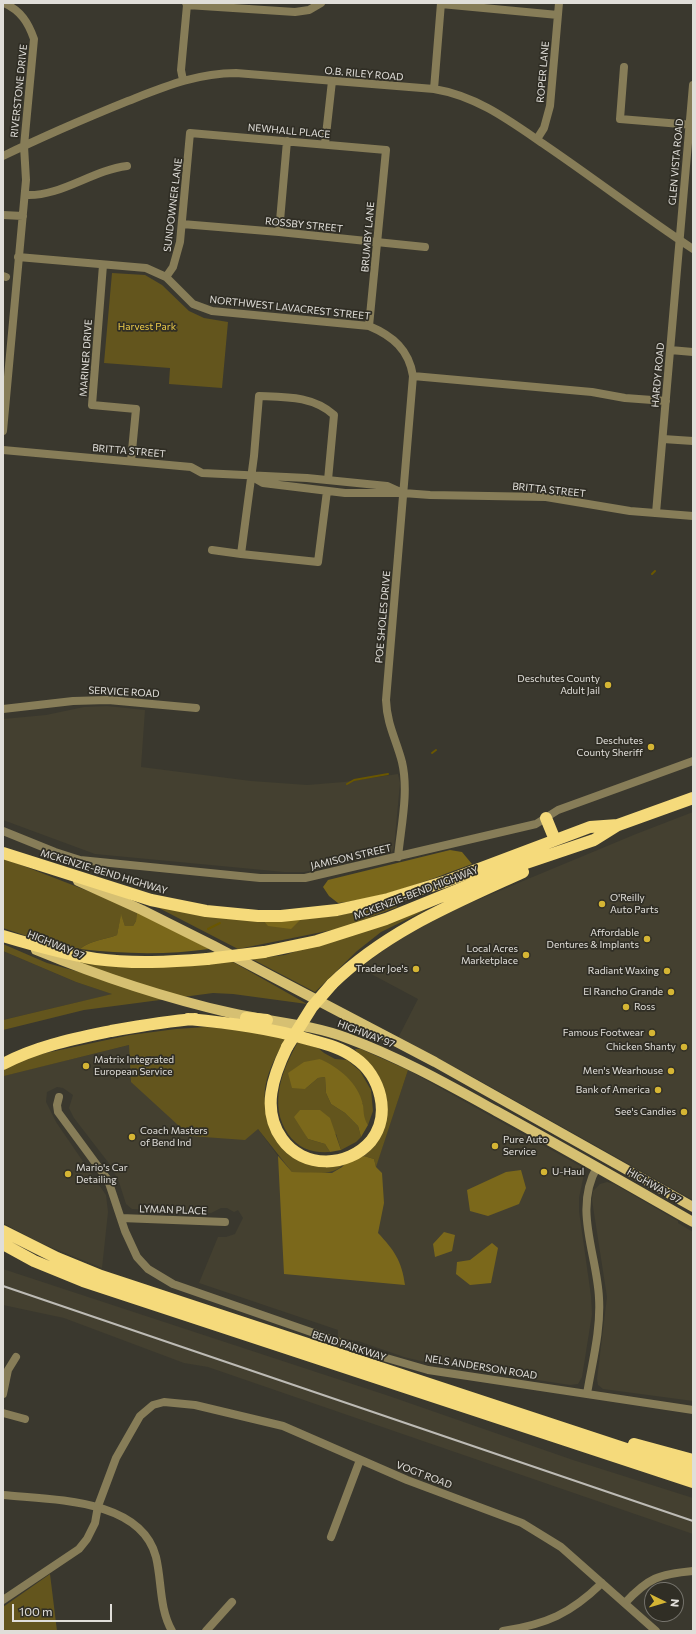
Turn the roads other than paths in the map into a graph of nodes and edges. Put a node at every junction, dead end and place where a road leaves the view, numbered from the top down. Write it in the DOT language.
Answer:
graph roads {
  1 [pos="4,3"];
  2 [pos="321,3"];
  3 [pos="559,3"];
  4 [pos="186,4"];
  5 [pos="441,4"];
  6 [pos="558,15"];
  7 [pos="624,67"];
  8 [pos="183,80"];
  9 [pos="332,81"];
  10 [pos="693,85"];
  11 [pos="434,89"];
  12 [pos="691,125"];
  13 [pos="190,133"];
  14 [pos="537,139"];
  15 [pos="287,141"];
  16 [pos="325,144"];
  17 [pos="24,146"];
  18 [pos="386,150"];
  19 [pos="3,156"];
  20 [pos="127,166"];
  21 [pos="25,195"];
  22 [pos="3,215"];
  23 [pos="23,216"];
  24 [pos="182,224"];
  25 [pos="278,232"];
  26 [pos="680,240"];
  27 [pos="378,242"];
  28 [pos="425,247"];
  29 [pos="693,248"];
  30 [pos="18,257"];
  31 [pos="103,265"];
  32 [pos="166,277"];
  33 [pos="369,326"];
  34 [pos="670,350"];
  35 [pos="693,352"];
  36 [pos="412,376"];
  37 [pos="666,401"];
  38 [pos="3,432"];
  39 [pos="663,439"];
  40 [pos="693,441"];
  41 [pos="3,450"];
  42 [pos="131,461"];
  43 [pos="251,476"];
  44 [pos="328,480"];
  45 [pos="327,491"];
  46 [pos="403,493"];
  47 [pos="656,513"];
  48 [pos="693,516"];
  49 [pos="212,550"];
  50 [pos="241,554"];
  51 [pos="196,708"];
  52 [pos="3,709"];
  53 [pos="693,761"];
  54 [pos="693,798"];
  55 [pos="546,818"];
  56 [pos="618,824"];
  57 [pos="3,831"];
  58 [pos="555,840"];
  59 [pos="594,840"];
  60 [pos="3,852"];
  61 [pos="398,857"];
  62 [pos="54,870"];
  63 [pos="3,936"];
  64 [pos="188,1019"];
  65 [pos="267,1020"];
  66 [pos="3,1064"];
  67 [pos="59,1098"];
  68 [pos="504,1115"];
  69 [pos="603,1157"];
  70 [pos="597,1167"];
  71 [pos="693,1207"];
  72 [pos="121,1218"];
  73 [pos="225,1222"];
  74 [pos="693,1222"];
  75 [pos="3,1232"];
  76 [pos="3,1244"];
  77 [pos="16,1357"];
  78 [pos="3,1394"];
  79 [pos="587,1394"];
  80 [pos="693,1410"];
  81 [pos="3,1413"];
  82 [pos="25,1419"];
  83 [pos="554,1426"];
  84 [pos="360,1460"];
  85 [pos="693,1460"];
  86 [pos="693,1471"];
  87 [pos="693,1482"];
  88 [pos="3,1495"];
  89 [pos="98,1506"];
  90 [pos="332,1537"];
  91 [pos="693,1571"];
  92 [pos="602,1583"];
  93 [pos="3,1600"];
  94 [pos="232,1602"];
  95 [pos="624,1603"];
  96 [pos="172,1631"];
  97 [pos="206,1631"];
  98 [pos="503,1631"];
  99 [pos="656,1631"];
  1 -- 17 [label="street, RIVERSTONE DRIVE"];
  2 -- 4 [label="street"];
  3 -- 6 [label="street, ROPER LANE"];
  4 -- 8 [label="street"];
  5 -- 6 [label="street"];
  5 -- 11 [label="street"];
  6 -- 14 [label="street, ROPER LANE"];
  7 -- 12 [label="street"];
  8 -- 9 [label="street, O.B. RILEY ROAD"];
  8 -- 17 [label="street, O.B. RILEY ROAD"];
  9 -- 11 [label="street, O.B. RILEY ROAD"];
  9 -- 16 [label="street"];
  10 -- 12 [label="street, GLEN VISTA ROAD"];
  11 -- 14 [label="street, O.B. RILEY ROAD"];
  12 -- 26 [label="street, GLEN VISTA ROAD"];
  13 -- 15 [label="street, NEWHALL PLACE"];
  13 -- 24 [label="street, SUNDOWNER LANE"];
  14 -- 26 [label="street, O.B. RILEY ROAD"];
  15 -- 16 [label="street, NEWHALL PLACE"];
  15 -- 25 [label="street"];
  16 -- 18 [label="street, NEWHALL PLACE"];
  17 -- 19 [label="street, O.B. RILEY ROAD"];
  17 -- 21 [label="street, RIVERSTONE DRIVE"];
  18 -- 27 [label="street, BRUMBY LANE"];
  20 -- 21 [label="street"];
  21 -- 23 [label="street, RIVERSTONE DRIVE"];
  22 -- 23 [label="street"];
  23 -- 30 [label="street, RIVERSTONE DRIVE"];
  24 -- 25 [label="street, ROSSBY STREET"];
  24 -- 32 [label="street, SUNDOWNER LANE"];
  25 -- 27 [label="street, ROSSBY STREET"];
  26 -- 29 [label="street, O.B. RILEY ROAD"];
  26 -- 34 [label="street, HARDY ROAD"];
  27 -- 28 [label="street, ROSSBY STREET"];
  27 -- 33 [label="street, BRUMBY LANE"];
  30 -- 31 [label="street, NORTHWEST LAVACREST STREET"];
  30 -- 38 [label="street, RIVERSTONE DRIVE"];
  31 -- 32 [label="street, NORTHWEST LAVACREST STREET"];
  31 -- 42 [label="street, MARINER DRIVE"];
  32 -- 33 [label="street, NORTHWEST LAVACREST STREET"];
  33 -- 36 [label="street, NORTHWEST LAVACREST STREET"];
  34 -- 35 [label="street"];
  34 -- 37 [label="street, HARDY ROAD"];
  36 -- 37 [label="street"];
  36 -- 46 [label="street, POE SHOLES DRIVE"];
  37 -- 39 [label="street, HARDY ROAD"];
  39 -- 40 [label="street"];
  39 -- 47 [label="street, HARDY ROAD"];
  41 -- 42 [label="street, BRITTA STREET"];
  42 -- 43 [label="street, BRITTA STREET"];
  43 -- 44 [label="street, BRITTA STREET"];
  43 -- 44 [label="street"];
  43 -- 45 [label="street, BRITTA STREET"];
  43 -- 50 [label="street"];
  44 -- 46 [label="street, BRITTA STREET"];
  45 -- 46 [label="street, BRITTA STREET"];
  45 -- 50 [label="street"];
  46 -- 47 [label="street, BRITTA STREET"];
  46 -- 61 [label="street, POE SHOLES DRIVE"];
  47 -- 48 [label="street, BRITTA STREET"];
  49 -- 50 [label="street"];
  51 -- 52 [label="street, SERVICE ROAD"];
  53 -- 55 [label="street, JAMISON STREET"];
  54 -- 56 [label="highway, MCKENZIE-BEND HIGHWAY"];
  55 -- 58 [label="highway"];
  55 -- 61 [label="street, JAMISON STREET"];
  56 -- 58 [label="highway, MCKENZIE-BEND HIGHWAY"];
  56 -- 59 [label="highway, MCKENZIE-BEND HIGHWAY"];
  57 -- 61 [label="street, JAMISON STREET"];
  58 -- 62 [label="highway, MCKENZIE-BEND HIGHWAY"];
  59 -- 63 [label="highway, MCKENZIE-BEND HIGHWAY, bridge"];
  59 -- 64 [label="highway, bridge"];
  60 -- 62 [label="highway, MCKENZIE-BEND HIGHWAY"];
  62 -- 69 [label="main road, HIGHWAY 97"];
  63 -- 65 [label="main road, HIGHWAY 97"];
  64 -- 65 [label="highway"];
  64 -- 66 [label="highway"];
  65 -- 68 [label="main road, HIGHWAY 97"];
  67 -- 72 [label="street, NELS ANDERSON ROAD"];
  68 -- 69 [label="main road"];
  68 -- 70 [label="main road, HIGHWAY 97"];
  69 -- 71 [label="main road, HIGHWAY 97"];
  70 -- 74 [label="main road, HIGHWAY 97"];
  70 -- 79 [label="street"];
  72 -- 73 [label="street, LYMAN PLACE"];
  72 -- 79 [label="street, NELS ANDERSON ROAD"];
  75 -- 83 [label="highway, BEND PARKWAY"];
  76 -- 87 [label="highway"];
  77 -- 78 [label="street"];
  79 -- 80 [label="street, NELS ANDERSON ROAD"];
  81 -- 82 [label="street"];
  83 -- 85 [label="highway"];
  83 -- 86 [label="highway, BEND PARKWAY"];
  84 -- 89 [label="street, VOGT ROAD"];
  84 -- 90 [label="street"];
  84 -- 92 [label="street, VOGT ROAD"];
  88 -- 89 [label="street"];
  89 -- 93 [label="street"];
  89 -- 96 [label="street"];
  91 -- 95 [label="street"];
  92 -- 95 [label="street, VOGT ROAD"];
  92 -- 98 [label="street"];
  94 -- 97 [label="street"];
  95 -- 99 [label="street, VOGT ROAD"];
}
